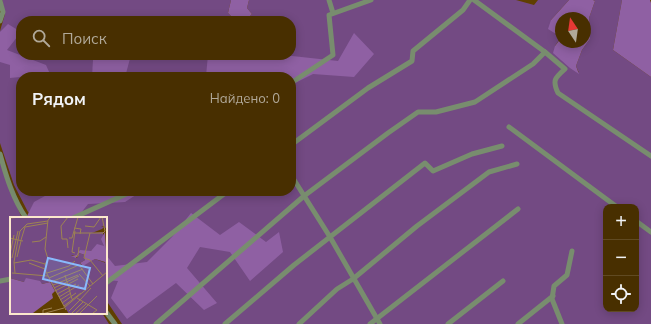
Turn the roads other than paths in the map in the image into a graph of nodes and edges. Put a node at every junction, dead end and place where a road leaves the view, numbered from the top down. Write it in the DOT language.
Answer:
graph roads {
  1 [pos="329,0"];
  2 [pos="371,0"];
  3 [pos="470,0"];
  4 [pos="474,0"];
  5 [pos="0,1"];
  6 [pos="333,13"];
  7 [pos="0,21"];
  8 [pos="545,52"];
  9 [pos="296,80"];
  10 [pos="509,127"];
  11 [pos="296,141"];
  12 [pos="502,146"];
  13 [pos="0,154"];
  14 [pos="651,156"];
  15 [pos="517,164"];
  16 [pos="2,165"];
  17 [pos="296,183"];
  18 [pos="122,196"];
  19 [pos="221,196"];
  20 [pos="304,196"];
  21 [pos="613,204"];
  22 [pos="518,209"];
  23 [pos="25,217"];
  24 [pos="75,217"];
  25 [pos="639,223"];
  26 [pos="651,232"];
  27 [pos="330,237"];
  28 [pos="572,251"];
  29 [pos="10,279"];
  30 [pos="353,279"];
  31 [pos="504,281"];
  32 [pos="0,282"];
  33 [pos="107,282"];
  34 [pos="553,296"];
  35 [pos="107,313"];
  36 [pos="377,318"];
  37 [pos="115,324"];
  38 [pos="156,324"];
  39 [pos="225,324"];
  40 [pos="299,324"];
  41 [pos="370,324"];
  42 [pos="380,324"];
  43 [pos="448,324"];
  44 [pos="518,324"];
  45 [pos="562,324"];
  1 -- 6 [label="street"];
  2 -- 6 [label="street"];
  3 -- 11 [label="street"];
  4 -- 8 [label="street"];
  5 -- 7 [label="street"];
  6 -- 9 [label="street"];
  8 -- 14 [label="street"];
  8 -- 20 [label="street"];
  10 -- 21 [label="street"];
  12 -- 27 [label="street"];
  13 -- 16 [label="street"];
  15 -- 30 [label="street"];
  16 -- 23 [label="street"];
  17 -- 20 [label="street"];
  18 -- 24 [label="street"];
  19 -- 33 [label="street"];
  20 -- 27 [label="street"];
  20 -- 38 [label="street"];
  22 -- 36 [label="street"];
  25 -- 26 [label="street"];
  27 -- 30 [label="street"];
  27 -- 39 [label="street"];
  28 -- 34 [label="street"];
  29 -- 32 [label="street"];
  30 -- 36 [label="street"];
  30 -- 40 [label="street"];
  31 -- 43 [label="street"];
  34 -- 44 [label="street"];
  34 -- 45 [label="street"];
  35 -- 37 [label="street"];
  36 -- 41 [label="street"];
  36 -- 42 [label="street"];
}
